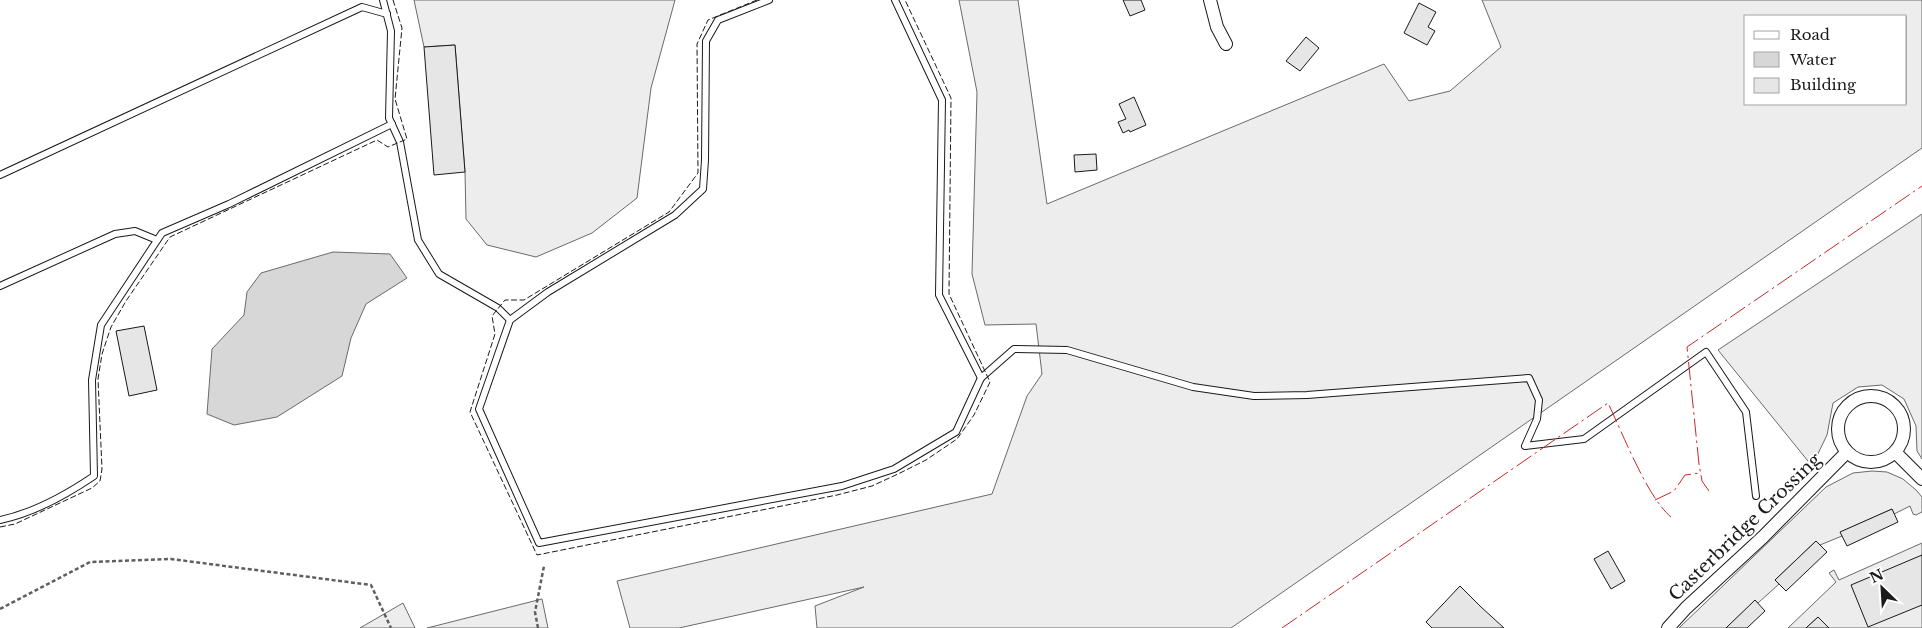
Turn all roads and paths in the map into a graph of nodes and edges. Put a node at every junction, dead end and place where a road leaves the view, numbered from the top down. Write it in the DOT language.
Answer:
graph roads {
  1 [pos="383,0"];
  2 [pos="769,0"];
  3 [pos="895,0"];
  4 [pos="1210,0"];
  5 [pos="387,14"];
  6 [pos="1226,44"];
  7 [pos="392,124"];
  8 [pos="0,175"];
  9 [pos="157,240"];
  10 [pos="0,286"];
  11 [pos="510,320"];
  12 [pos="981,378"];
  13 [pos="1847,452"];
  14 [pos="1895,452"];
  15 [pos="1922,479"];
  16 [pos="1756,496"];
  17 [pos="0,520"];
  18 [pos="544,566"];
  19 [pos="0,609"];
  20 [pos="391,628"];
  21 [pos="538,628"];
  22 [pos="1668,628"];
  1 -- 5 [label="lane"];
  2 -- 11 [label="lane"];
  3 -- 12 [label="lane"];
  4 -- 6 [label="street"];
  5 -- 7 [label="lane"];
  5 -- 8 [label="lane"];
  7 -- 9 [label="lane"];
  7 -- 11 [label="lane"];
  9 -- 10 [label="lane"];
  9 -- 17 [label="lane"];
  11 -- 12 [label="lane"];
  12 -- 16 [label="lane"];
  13 -- 14 [label="street"];
  13 -- 14 [label="street"];
  13 -- 22 [label="street, Casterbridge Crossing"];
  14 -- 15 [label="street"];
  18 -- 21 [label="path"];
  19 -- 20 [label="path"];
}
